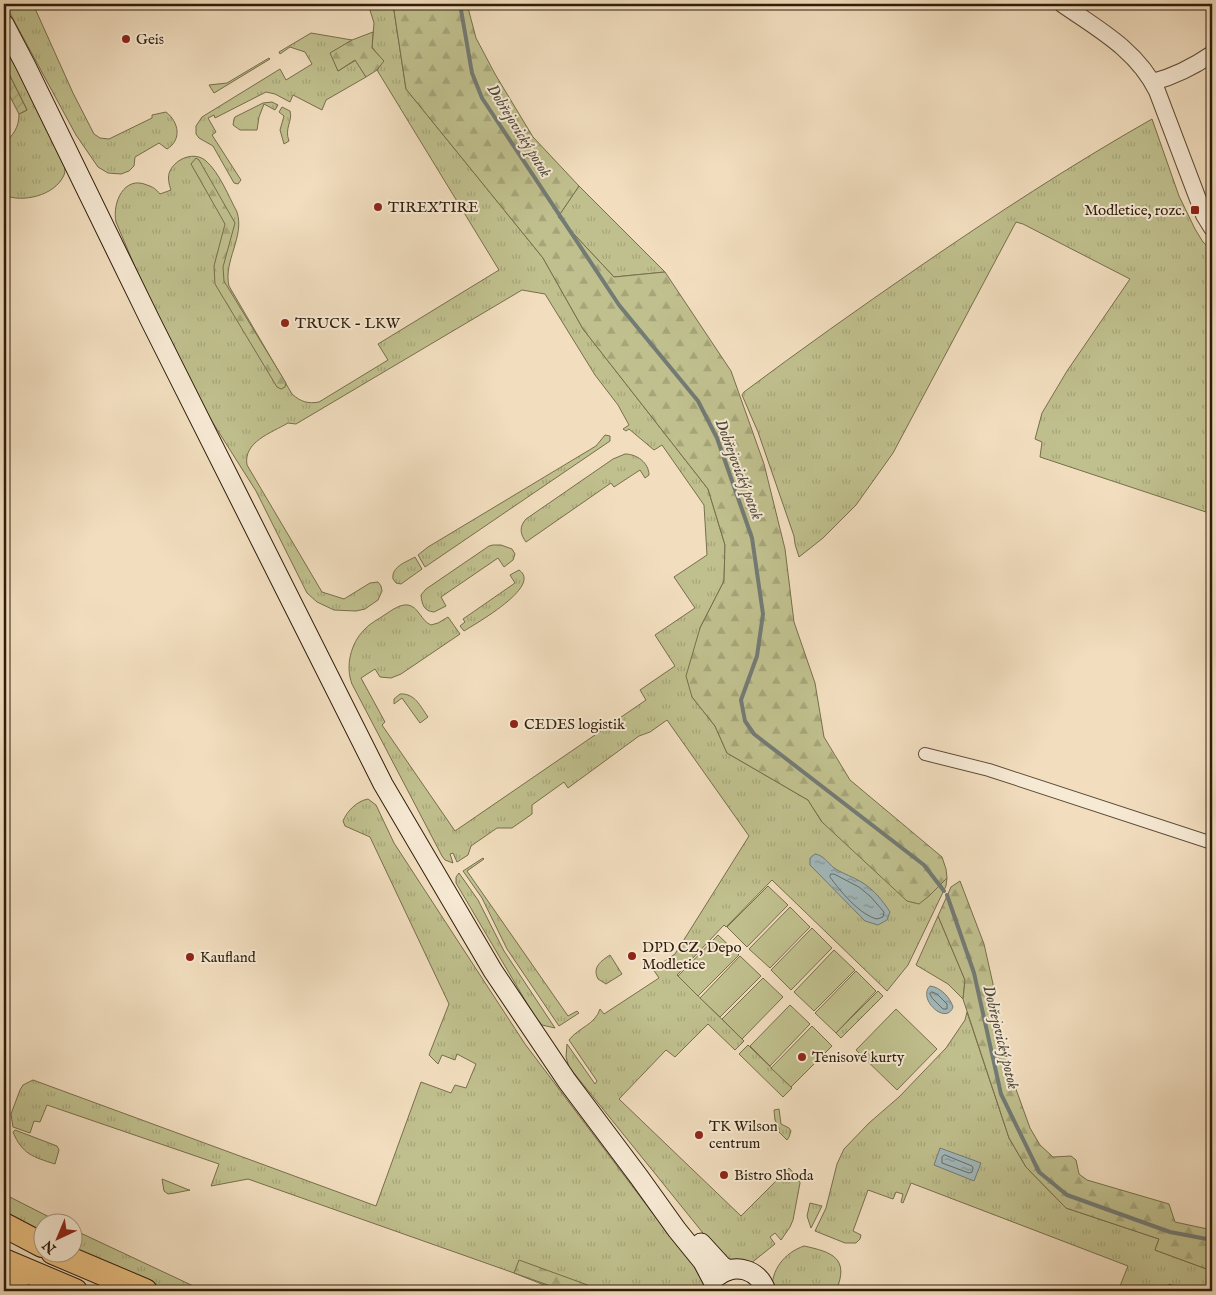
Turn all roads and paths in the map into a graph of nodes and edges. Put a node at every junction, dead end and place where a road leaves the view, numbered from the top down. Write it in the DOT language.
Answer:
graph roads {
  1 [pos="1062,4"];
  2 [pos="4,24"];
  3 [pos="1212,54"];
  4 [pos="1153,82"];
  5 [pos="1212,228"];
  6 [pos="924,754"];
  7 [pos="1212,843"];
  8 [pos="639,1176"];
  9 [pos="4,1225"];
  10 [pos="4,1231"];
  11 [pos="32,1240"];
  12 [pos="32,1242"];
  13 [pos="4,1261"];
  14 [pos="76,1262"];
  15 [pos="77,1262"];
  16 [pos="85,1266"];
  17 [pos="729,1270"];
  18 [pos="4,1285"];
  19 [pos="711,1286"];
  20 [pos="18,1291"];
  21 [pos="76,1291"];
  22 [pos="145,1291"];
  23 [pos="766,1291"];
  1 -- 4 [label="street"];
  2 -- 8 [label="main road"];
  3 -- 4 [label="street"];
  4 -- 5 [label="street"];
  6 -- 7 [label="street"];
  8 -- 17 [label="main road"];
  8 -- 19 [label="main road"];
  9 -- 11 [label="highway"];
  10 -- 12 [label="highway"];
  13 -- 21 [label="highway"];
  14 -- 16 [label="highway"];
  15 -- 16 [label="highway"];
  16 -- 22 [label="highway"];
  17 -- 19 [label="main road"];
  17 -- 23 [label="main road"];
  18 -- 20 [label="highway"];
}
